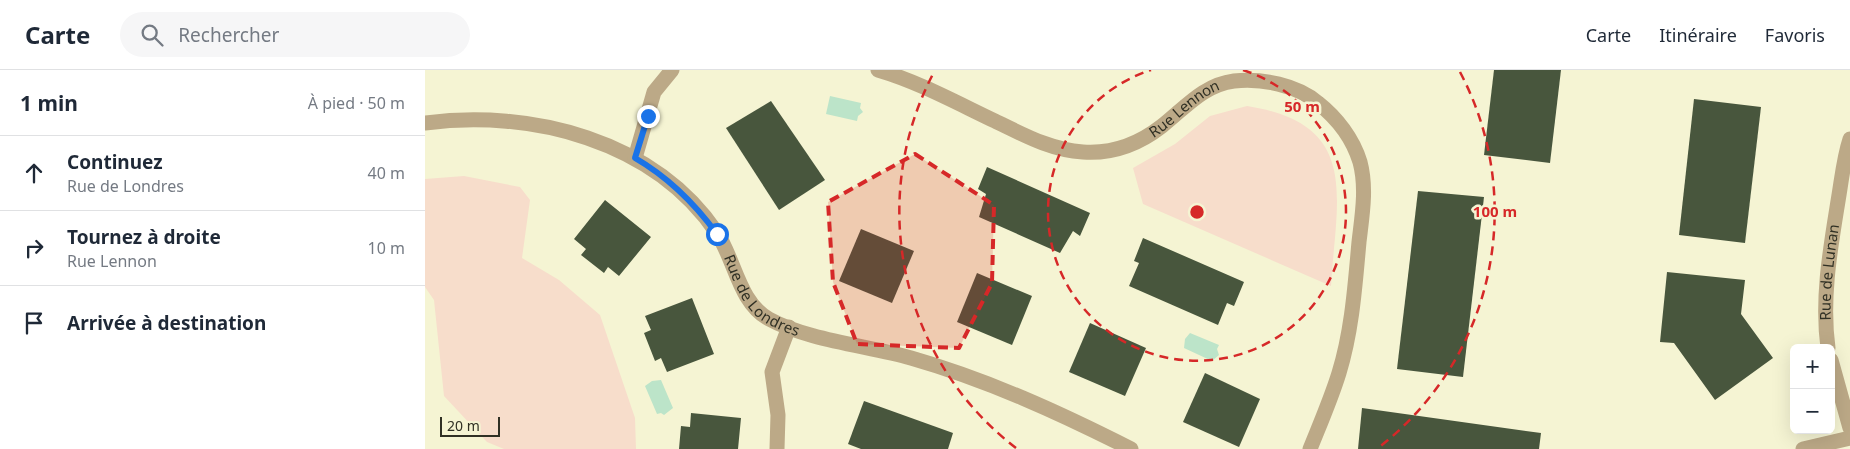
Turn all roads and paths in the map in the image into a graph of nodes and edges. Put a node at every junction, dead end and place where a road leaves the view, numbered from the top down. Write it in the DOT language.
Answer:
graph roads {
  1 [pos="672,70"];
  2 [pos="878,70"];
  3 [pos="907,74"];
  4 [pos="425,123"];
  5 [pos="1850,139"];
  6 [pos="635,158"];
  7 [pos="789,328"];
  8 [pos="1828,344"];
  9 [pos="1835,374"];
  10 [pos="1850,428"];
  11 [pos="1850,438"];
  12 [pos="777,449"];
  13 [pos="1131,449"];
  14 [pos="1310,449"];
  15 [pos="1803,449"];
  1 -- 6 [label="street"];
  2 -- 3 [label="street, Rue Lennon"];
  3 -- 14 [label="street, Rue Lennon"];
  4 -- 6 [label="street, Rue de Londres"];
  5 -- 8 [label="street, Rue de Lunan"];
  6 -- 7 [label="street, Rue de Londres"];
  7 -- 12 [label="street"];
  7 -- 13 [label="street, Rue de Londres"];
  9 -- 10 [label="street"];
  11 -- 15 [label="street"];
}
